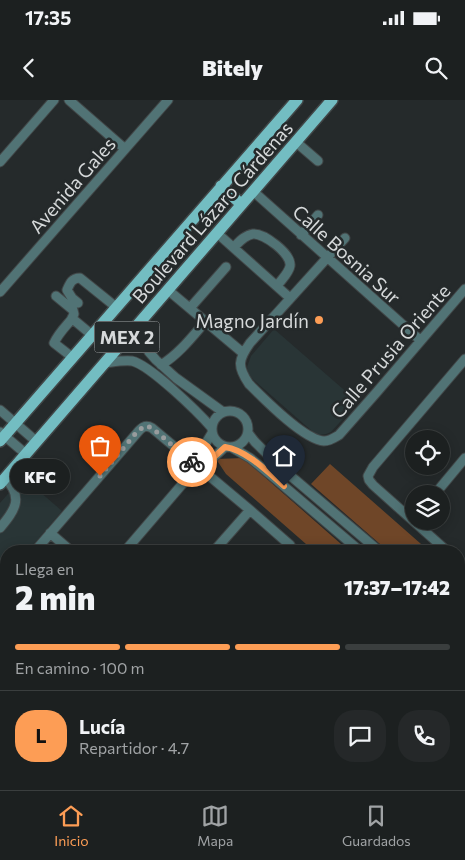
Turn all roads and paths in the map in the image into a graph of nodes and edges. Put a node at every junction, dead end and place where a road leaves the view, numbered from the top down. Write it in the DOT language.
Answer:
graph roads {
  1 [pos="54,100"];
  2 [pos="69,100"];
  3 [pos="168,100"];
  4 [pos="297,100"];
  5 [pos="332,100"];
  6 [pos="296,142"];
  7 [pos="125,149"];
  8 [pos="318,161"];
  9 [pos="0,162"];
  10 [pos="221,186"];
  11 [pos="253,191"];
  12 [pos="241,204"];
  13 [pos="318,216"];
  14 [pos="217,233"];
  15 [pos="301,235"];
  16 [pos="345,238"];
  17 [pos="234,247"];
  18 [pos="327,258"];
  19 [pos="226,267"];
  20 [pos="277,286"];
  21 [pos="465,289"];
  22 [pos="168,290"];
  23 [pos="0,292"];
  24 [pos="56,296"];
  25 [pos="290,298"];
  26 [pos="78,303"];
  27 [pos="116,307"];
  28 [pos="190,308"];
  29 [pos="143,319"];
  30 [pos="71,320"];
  31 [pos="206,322"];
  32 [pos="92,335"];
  33 [pos="420,340"];
  34 [pos="243,353"];
  35 [pos="72,357"];
  36 [pos="465,359"];
  37 [pos="104,363"];
  38 [pos="161,365"];
  39 [pos="0,410"];
  40 [pos="223,412"];
  41 [pos="15,423"];
  42 [pos="212,430"];
  43 [pos="248,433"];
  44 [pos="1,436"];
  45 [pos="37,442"];
  46 [pos="228,447"];
  47 [pos="26,454"];
  48 [pos="465,458"];
  49 [pos="197,466"];
  50 [pos="3,481"];
  51 [pos="442,485"];
  52 [pos="326,507"];
  53 [pos="250,510"];
  54 [pos="405,513"];
  55 [pos="318,515"];
  56 [pos="0,528"];
  57 [pos="425,530"];
  58 [pos="50,533"];
  59 [pos="40,545"];
  60 [pos="64,545"];
  61 [pos="130,545"];
  62 [pos="219,545"];
  63 [pos="288,545"];
  64 [pos="353,545"];
  65 [pos="372,545"];
  66 [pos="441,545"];
  1 -- 9 [label="street"];
  2 -- 7 [label="street"];
  3 -- 7 [label="street, Avenida Gales"];
  4 -- 10 [label="main road, Boulevard Lázaro Cárdenas / MEX 2"];
  5 -- 6 [label="main road, Boulevard Lázaro Cárdenas / MEX 2"];
  6 -- 8 [label="street"];
  6 -- 11 [label="main road, Boulevard Lázaro Cárdenas / MEX 2"];
  7 -- 23 [label="street, Avenida Gales"];
  10 -- 12 [label="main road"];
  10 -- 27 [label="main road, Boulevard Lázaro Cárdenas / MEX 2"];
  11 -- 12 [label="main road, Boulevard Lázaro Cárdenas / MEX 2"];
  11 -- 15 [label="street, Calle Bosnia Sur"];
  12 -- 14 [label="main road, Boulevard Lázaro Cárdenas / MEX 2"];
  13 -- 15 [label="street"];
  14 -- 17 [label="street"];
  14 -- 22 [label="main road, Boulevard Lázaro Cárdenas / MEX 2"];
  15 -- 18 [label="street, Calle Bosnia Sur"];
  16 -- 18 [label="street"];
  17 -- 20 [label="street"];
  17 -- 20 [label="street"];
  18 -- 25 [label="street"];
  18 -- 33 [label="street, Calle Bosnia Sur"];
  19 -- 28 [label="street"];
  20 -- 25 [label="street"];
  21 -- 33 [label="street, Calle Prusia Oriente"];
  22 -- 28 [label="street"];
  22 -- 29 [label="main road, Boulevard Lázaro Cárdenas / MEX 2"];
  24 -- 30 [label="street"];
  25 -- 34 [label="street"];
  26 -- 27 [label="street"];
  27 -- 32 [label="main road, Boulevard Lázaro Cárdenas / MEX 2"];
  28 -- 31 [label="street"];
  29 -- 37 [label="main road, Boulevard Lázaro Cárdenas / MEX 2"];
  29 -- 38 [label="street"];
  30 -- 32 [label="street"];
  30 -- 35 [label="street"];
  31 -- 34 [label="street"];
  31 -- 38 [label="street"];
  32 -- 35 [label="main road, Boulevard Lázaro Cárdenas / MEX 2"];
  33 -- 34 [label="street, Calle Prusia Oriente"];
  35 -- 41 [label="main road, Boulevard Lázaro Cárdenas / MEX 2"];
  36 -- 54 [label="street"];
  37 -- 42 [label="street"];
  37 -- 45 [label="main road, Boulevard Lázaro Cárdenas / MEX 2"];
  38 -- 40 [label="street"];
  39 -- 41 [label="street"];
  40 -- 42 [label="street"];
  40 -- 43 [label="street"];
  41 -- 44 [label="main road, Boulevard Lázaro Cárdenas / MEX 2"];
  41 -- 45 [label="street"];
  42 -- 46 [label="street"];
  42 -- 49 [label="street"];
  43 -- 46 [label="street"];
  43 -- 52 [label="street"];
  44 -- 47 [label="street"];
  45 -- 47 [label="main road, Boulevard Lázaro Cárdenas / MEX 2"];
  46 -- 49 [label="street"];
  46 -- 55 [label="street"];
  47 -- 50 [label="main road, Boulevard Lázaro Cárdenas / MEX 2"];
  48 -- 51 [label="street"];
  49 -- 53 [label="street"];
  49 -- 58 [label="street"];
  49 -- 61 [label="street"];
  50 -- 56 [label="street"];
  52 -- 55 [label="street"];
  52 -- 65 [label="street"];
  53 -- 62 [label="street"];
  53 -- 63 [label="street"];
  55 -- 64 [label="street"];
  57 -- 66 [label="street"];
  58 -- 59 [label="street"];
  58 -- 60 [label="street"];
}
